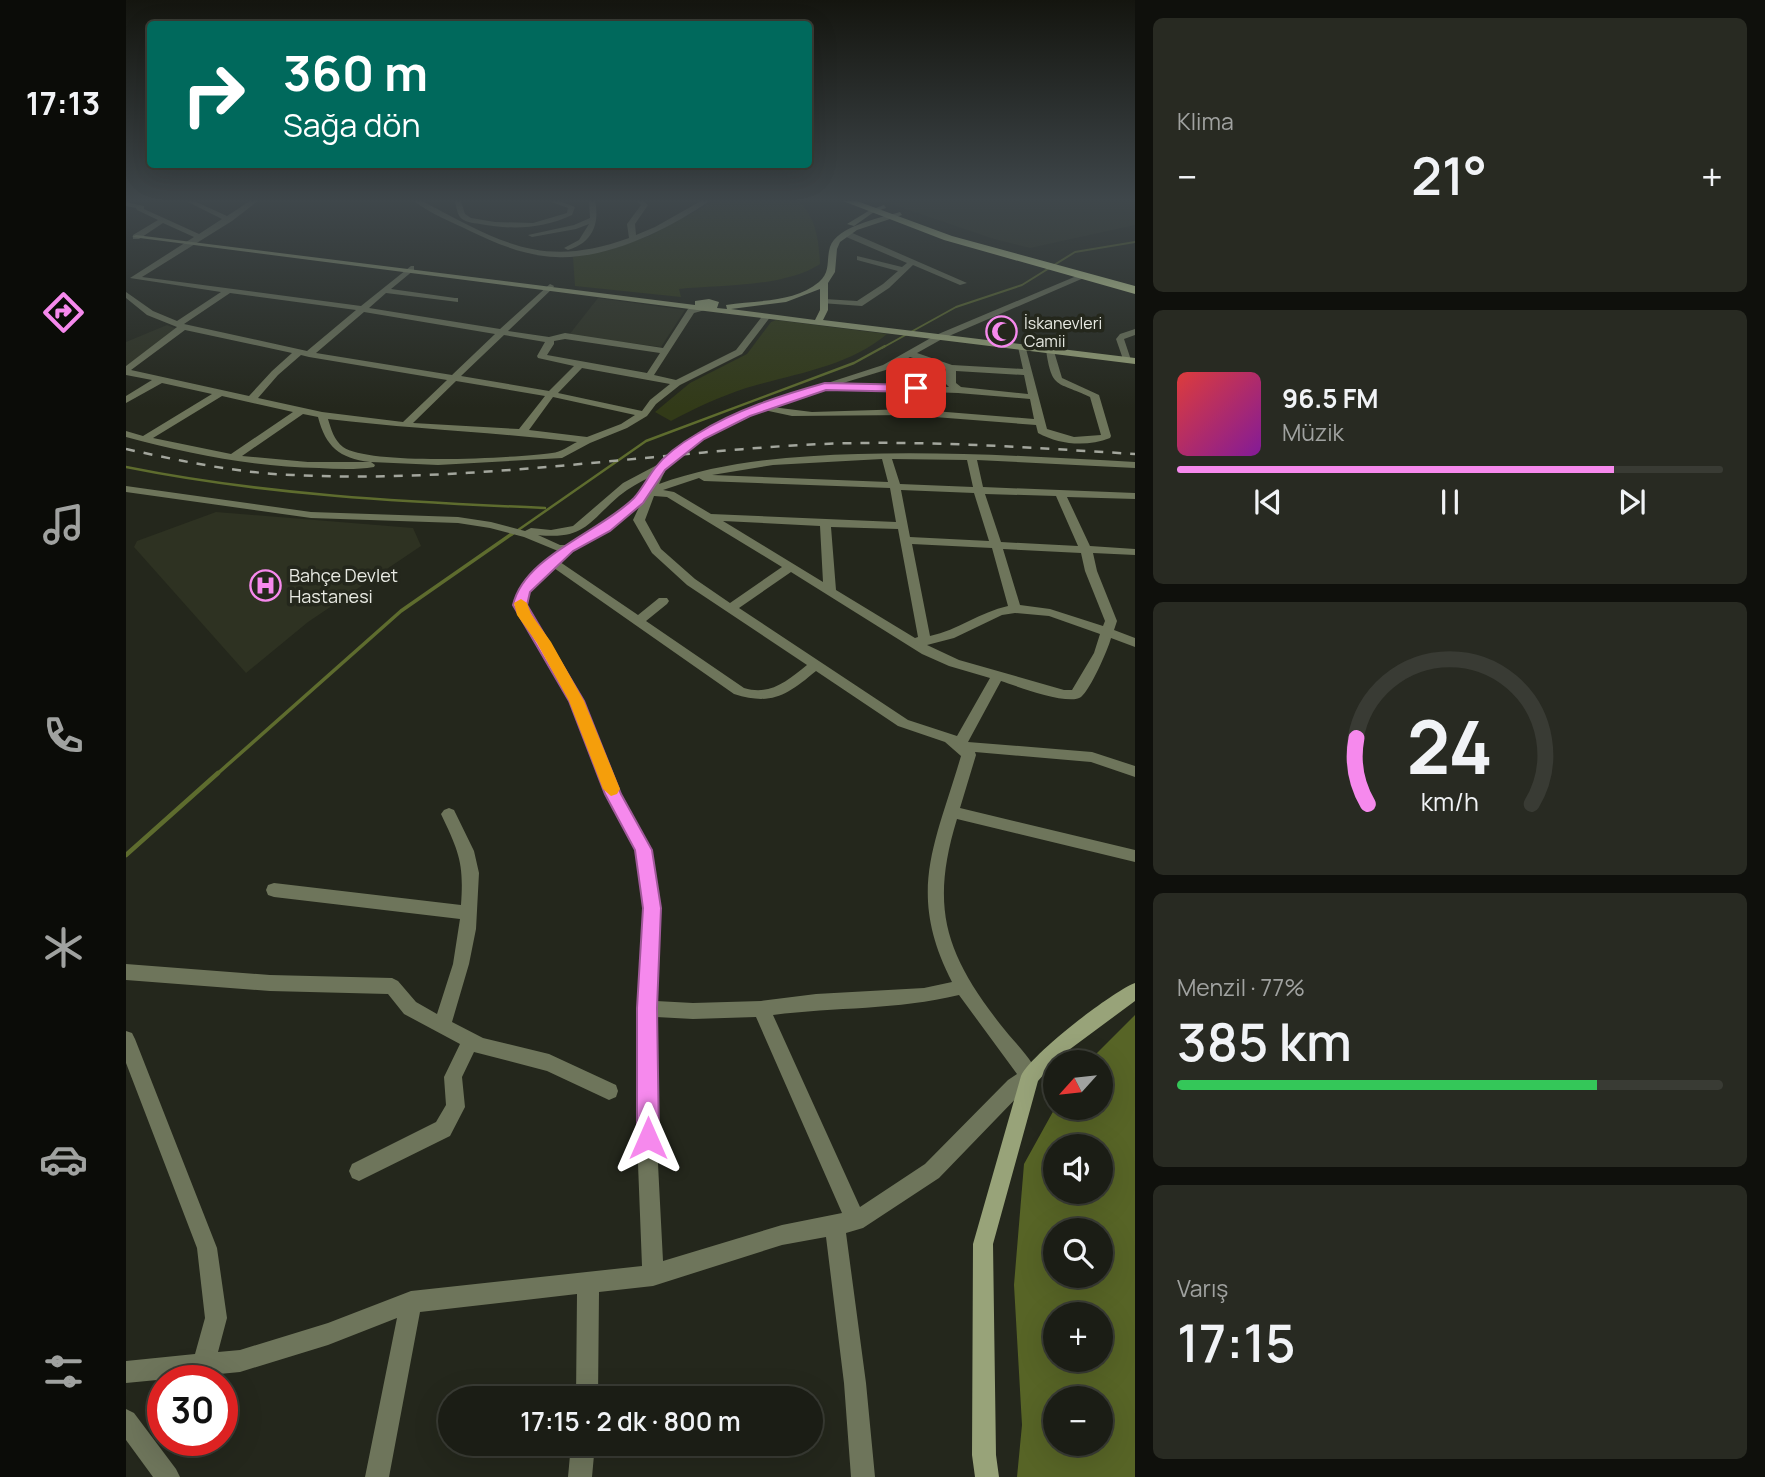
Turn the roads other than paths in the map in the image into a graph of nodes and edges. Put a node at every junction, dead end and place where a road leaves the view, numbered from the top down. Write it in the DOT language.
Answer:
graph roads {
  1 [pos="145,270"];
  2 [pos="410,270"];
  3 [pos="825,270"];
  4 [pos="831,270"];
  5 [pos="904,270"];
  6 [pos="931,270"];
  7 [pos="1063,270"];
  8 [pos="1077,274"];
  9 [pos="130,279"];
  10 [pos="963,283"];
  11 [pos="824,284"];
  12 [pos="1135,284"];
  13 [pos="548,288"];
  14 [pos="229,290"];
  15 [pos="1135,290"];
  16 [pos="387,291"];
  17 [pos="126,294"];
  18 [pos="455,300"];
  19 [pos="824,301"];
  20 [pos="707,305"];
  21 [pos="727,307"];
  22 [pos="363,309"];
  23 [pos="767,317"];
  24 [pos="818,321"];
  25 [pos="181,326"];
  26 [pos="1135,332"];
  27 [pos="500,334"];
  28 [pos="934,337"];
  29 [pos="549,340"];
  30 [pos="1022,347"];
  31 [pos="1049,350"];
  32 [pos="665,351"];
  33 [pos="304,353"];
  34 [pos="911,354"];
  35 [pos="1131,361"];
  36 [pos="580,366"];
  37 [pos="951,368"];
  38 [pos="126,371"];
  39 [pos="1027,372"];
  40 [pos="649,376"];
  41 [pos="161,379"];
  42 [pos="453,379"];
  43 [pos="677,383"];
  44 [pos="825,386"];
  45 [pos="878,387"];
  46 [pos="958,390"];
  47 [pos="220,393"];
  48 [pos="551,394"];
  49 [pos="1034,397"];
  50 [pos="253,399"];
  51 [pos="126,400"];
  52 [pos="764,407"];
  53 [pos="302,410"];
  54 [pos="885,411"];
  55 [pos="644,414"];
  56 [pos="323,415"];
  57 [pos="1039,422"];
  58 [pos="405,425"];
  59 [pos="522,432"];
  60 [pos="126,433"];
  61 [pos="145,439"];
  62 [pos="588,440"];
  63 [pos="886,455"];
  64 [pos="971,456"];
  65 [pos="234,457"];
  66 [pos="414,461"];
  67 [pos="1134,466"];
  68 [pos="661,467"];
  69 [pos="685,477"];
  70 [pos="126,480"];
  71 [pos="895,486"];
  72 [pos="126,489"];
  73 [pos="977,490"];
  74 [pos="650,492"];
  75 [pos="1060,493"];
  76 [pos="1135,496"];
  77 [pos="709,517"];
  78 [pos="496,523"];
  79 [pos="825,523"];
  80 [pos="903,526"];
  81 [pos="529,533"];
  82 [pos="906,540"];
  83 [pos="996,546"];
  84 [pos="568,548"];
  85 [pos="1086,550"];
  86 [pos="1135,552"];
  87 [pos="552,562"];
  88 [pos="792,566"];
  89 [pos="830,590"];
  90 [pos="663,601"];
  91 [pos="731,608"];
  92 [pos="1015,609"];
  93 [pos="639,620"];
  94 [pos="1109,633"];
  95 [pos="919,642"];
  96 [pos="1135,643"];
  97 [pos="815,665"];
  98 [pos="998,675"];
  99 [pos="959,746"];
  100 [pos="1135,772"];
  101 [pos="953,812"];
  102 [pos="449,814"];
  103 [pos="1135,856"];
  104 [pos="274,890"];
  105 [pos="469,913"];
  106 [pos="126,972"];
  107 [pos="961,986"];
  108 [pos="1135,991"];
  109 [pos="647,1008"];
  110 [pos="761,1009"];
  111 [pos="442,1026"];
  112 [pos="126,1039"];
  113 [pos="471,1040"];
  114 [pos="1030,1076"];
  115 [pos="609,1091"];
  116 [pos="359,1171"];
  117 [pos="845,1223"];
  118 [pos="653,1275"];
  119 [pos="588,1283"];
  120 [pos="411,1302"];
  121 [pos="204,1364"];
  122 [pos="126,1372"];
  123 [pos="587,1386"];
  124 [pos="126,1421"];
  125 [pos="582,1456"];
  126 [pos="169,1477"];
  127 [pos="377,1477"];
  128 [pos="580,1477"];
  129 [pos="863,1477"];
  130 [pos="987,1477"];
  1 -- 9 [label="street"];
  2 -- 13 [label="street"];
  2 -- 16 [label="street"];
  3 -- 20 [label="street"];
  4 -- 11 [label="street"];
  5 -- 19 [label="street"];
  6 -- 10 [label="street"];
  7 -- 8 [label="highway"];
  8 -- 12 [label="highway"];
  8 -- 15 [label="highway"];
  8 -- 28 [label="street"];
  9 -- 14 [label="street"];
  11 -- 19 [label="street"];
  11 -- 21 [label="street"];
  13 -- 20 [label="street"];
  13 -- 27 [label="street"];
  14 -- 22 [label="street"];
  14 -- 25 [label="street"];
  16 -- 18 [label="street"];
  16 -- 22 [label="street"];
  17 -- 25 [label="street"];
  19 -- 24 [label="street"];
  20 -- 21 [label="street"];
  20 -- 23 [label="street"];
  20 -- 32 [label="street"];
  21 -- 23 [label="street"];
  22 -- 27 [label="street"];
  22 -- 33 [label="street"];
  23 -- 24 [label="street"];
  23 -- 43 [label="street"];
  24 -- 28 [label="street"];
  25 -- 33 [label="street"];
  25 -- 38 [label="street"];
  26 -- 35 [label="street"];
  27 -- 29 [label="street"];
  27 -- 42 [label="street"];
  28 -- 30 [label="street"];
  28 -- 34 [label="street"];
  29 -- 32 [label="street"];
  29 -- 36 [label="street"];
  30 -- 31 [label="street"];
  30 -- 39 [label="street"];
  31 -- 35 [label="street"];
  31 -- 57 [label="street"];
  32 -- 40 [label="street"];
  33 -- 42 [label="street"];
  33 -- 50 [label="street"];
  34 -- 37 [label="street"];
  34 -- 44 [label="street"];
  36 -- 40 [label="street"];
  36 -- 48 [label="street"];
  37 -- 39 [label="street"];
  37 -- 46 [label="street"];
  38 -- 41 [label="street"];
  39 -- 49 [label="street"];
  40 -- 43 [label="street"];
  41 -- 47 [label="street"];
  41 -- 51 [label="street"];
  42 -- 48 [label="street"];
  42 -- 58 [label="street"];
  43 -- 55 [label="street"];
  44 -- 45 [label="street"];
  44 -- 52 [label="street"];
  45 -- 46 [label="street"];
  45 -- 54 [label="street"];
  46 -- 49 [label="street"];
  47 -- 50 [label="street"];
  47 -- 61 [label="street"];
  48 -- 55 [label="street"];
  48 -- 59 [label="street"];
  49 -- 57 [label="street"];
  50 -- 53 [label="street"];
  52 -- 54 [label="street"];
  52 -- 68 [label="street"];
  53 -- 56 [label="street"];
  53 -- 65 [label="street"];
  54 -- 57 [label="street"];
  55 -- 62 [label="street"];
  56 -- 58 [label="street"];
  56 -- 66 [label="street"];
  58 -- 59 [label="street"];
  59 -- 62 [label="street"];
  60 -- 61 [label="street"];
  61 -- 65 [label="street"];
  62 -- 66 [label="street"];
  63 -- 64 [label="street"];
  63 -- 69 [label="street"];
  63 -- 71 [label="street"];
  64 -- 67 [label="street"];
  64 -- 73 [label="street"];
  65 -- 66 [label="street"];
  68 -- 74 [label="street"];
  68 -- 81 [label="street"];
  68 -- 84 [label="street"];
  69 -- 71 [label="street"];
  69 -- 74 [label="street"];
  70 -- 78 [label="street"];
  71 -- 73 [label="street"];
  71 -- 80 [label="street"];
  72 -- 78 [label="street"];
  73 -- 75 [label="street"];
  73 -- 83 [label="street"];
  74 -- 77 [label="street"];
  74 -- 91 [label="street"];
  75 -- 76 [label="street"];
  75 -- 85 [label="street"];
  77 -- 79 [label="street"];
  77 -- 88 [label="street"];
  78 -- 81 [label="street"];
  79 -- 80 [label="street"];
  79 -- 89 [label="street"];
  80 -- 82 [label="street"];
  81 -- 84 [label="street"];
  82 -- 83 [label="street"];
  82 -- 95 [label="street"];
  83 -- 85 [label="street"];
  83 -- 92 [label="street"];
  84 -- 87 [label="street"];
  85 -- 86 [label="street"];
  85 -- 94 [label="street"];
  87 -- 93 [label="street"];
  87 -- 109 [label="street"];
  88 -- 89 [label="street"];
  88 -- 91 [label="street"];
  89 -- 95 [label="street"];
  90 -- 93 [label="street"];
  91 -- 97 [label="street"];
  92 -- 94 [label="street"];
  92 -- 95 [label="street"];
  93 -- 97 [label="street"];
  94 -- 96 [label="street"];
  94 -- 98 [label="street"];
  95 -- 98 [label="street"];
  97 -- 99 [label="street"];
  98 -- 99 [label="street"];
  99 -- 100 [label="street"];
  99 -- 101 [label="street"];
  101 -- 103 [label="street"];
  101 -- 107 [label="street"];
  102 -- 105 [label="street"];
  104 -- 105 [label="street"];
  105 -- 111 [label="street"];
  106 -- 111 [label="street"];
  107 -- 110 [label="street"];
  107 -- 114 [label="street"];
  108 -- 114 [label="street"];
  109 -- 110 [label="street"];
  109 -- 118 [label="street"];
  110 -- 117 [label="street"];
  111 -- 113 [label="street"];
  112 -- 121 [label="street"];
  113 -- 115 [label="street"];
  113 -- 116 [label="street"];
  114 -- 117 [label="street"];
  114 -- 130 [label="street"];
  117 -- 118 [label="street"];
  117 -- 129 [label="street"];
  118 -- 119 [label="street"];
  119 -- 120 [label="street"];
  119 -- 123 [label="street"];
  120 -- 121 [label="street"];
  120 -- 127 [label="street"];
  121 -- 122 [label="street"];
  124 -- 126 [label="street"];
  125 -- 128 [label="street"];
}
